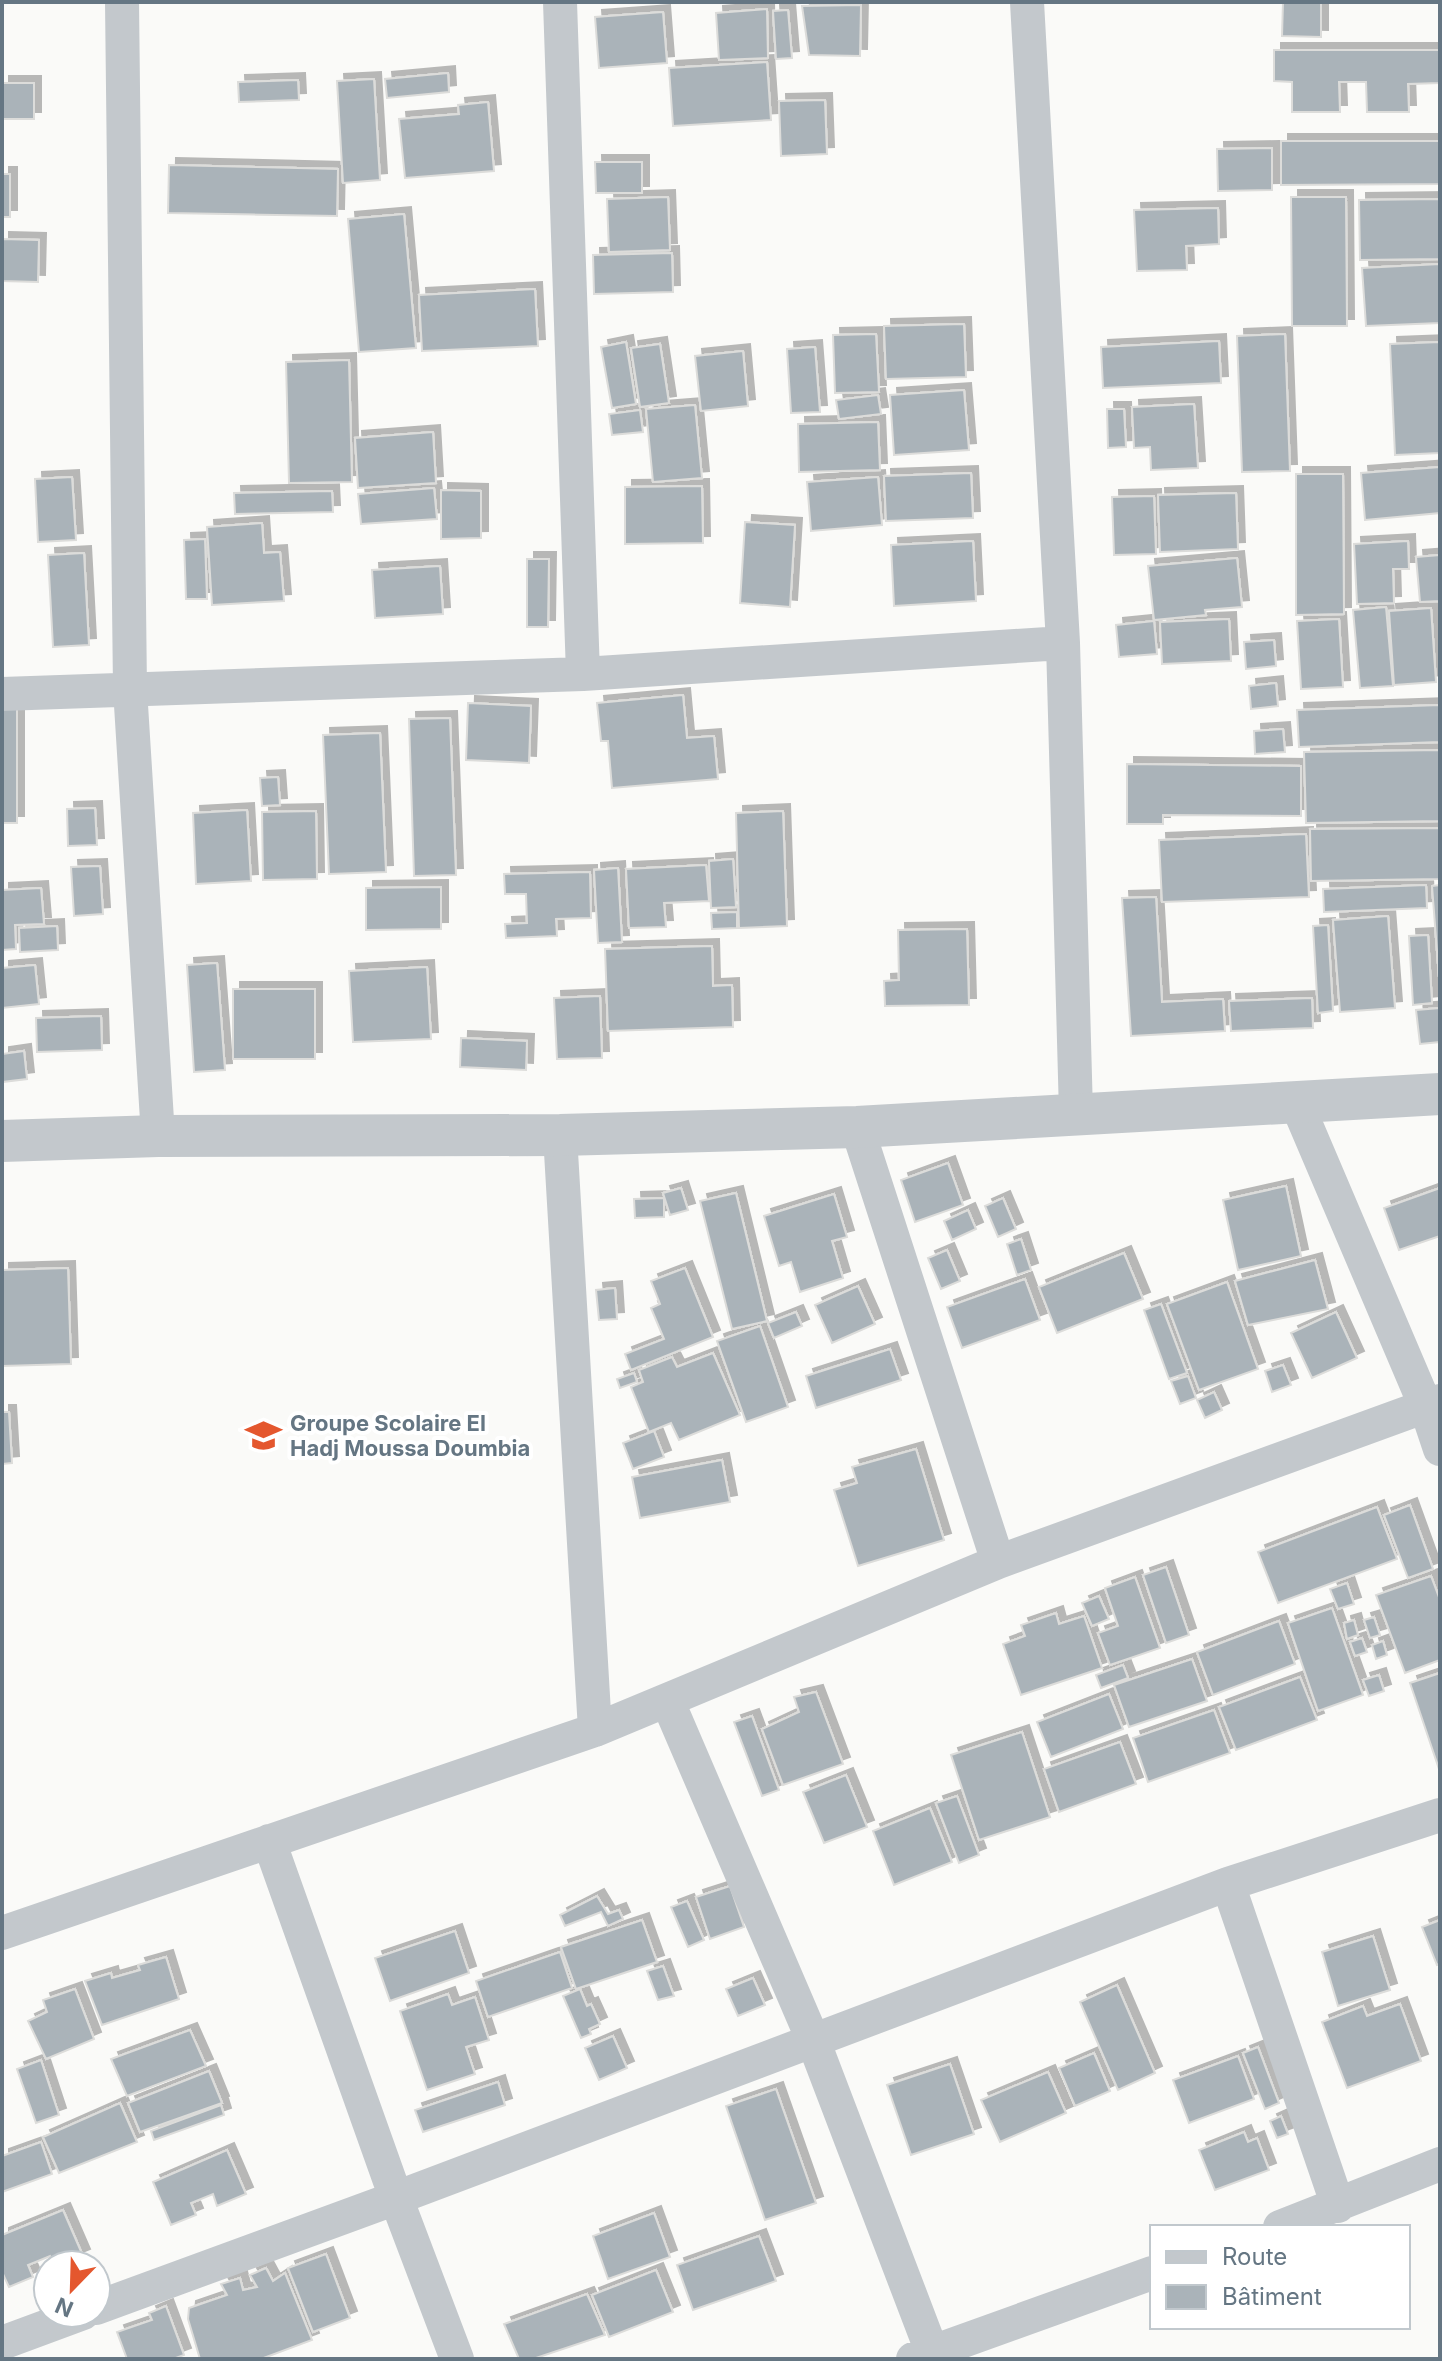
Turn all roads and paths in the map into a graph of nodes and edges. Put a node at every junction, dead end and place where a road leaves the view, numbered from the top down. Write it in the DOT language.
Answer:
graph roads {
  1 [pos="122,2"];
  2 [pos="560,2"];
  3 [pos="1027,2"];
  4 [pos="1063,643"];
  5 [pos="583,674"];
  6 [pos="130,689"];
  7 [pos="2,694"];
  8 [pos="1440,1094"];
  9 [pos="1297,1104"];
  10 [pos="1076,1113"];
  11 [pos="857,1127"];
  12 [pos="560,1135"];
  13 [pos="158,1136"];
  14 [pos="2,1141"];
  15 [pos="1433,1404"];
  16 [pos="1440,1449"];
  17 [pos="998,1562"];
  18 [pos="668,1702"];
  19 [pos="595,1730"];
  20 [pos="1440,1815"];
  21 [pos="269,1841"];
  22 [pos="1228,1884"];
  23 [pos="2,1933"];
  24 [pos="813,2040"];
  25 [pos="1437,2173"];
  26 [pos="396,2198"];
  27 [pos="1338,2206"];
  28 [pos="1286,2225"];
  29 [pos="1150,2274"];
  30 [pos="112,2302"];
  31 [pos="40,2329"];
  32 [pos="2,2343"];
  33 [pos="922,2356"];
  34 [pos="457,2359"];
  1 -- 6 [label="street"];
  2 -- 5 [label="street"];
  3 -- 4 [label="street"];
  4 -- 5 [label="street"];
  4 -- 10 [label="street"];
  5 -- 6 [label="street"];
  6 -- 7 [label="street"];
  6 -- 13 [label="street"];
  8 -- 9 [label="street"];
  9 -- 10 [label="street"];
  9 -- 15 [label="street"];
  10 -- 11 [label="street"];
  11 -- 12 [label="street"];
  11 -- 17 [label="street"];
  12 -- 13 [label="street"];
  12 -- 19 [label="street"];
  13 -- 14 [label="street"];
  15 -- 16 [label="street"];
  15 -- 17 [label="street"];
  17 -- 18 [label="street"];
  18 -- 19 [label="street"];
  18 -- 24 [label="street"];
  19 -- 21 [label="street"];
  20 -- 22 [label="street"];
  21 -- 23 [label="street"];
  21 -- 26 [label="street"];
  22 -- 24 [label="street"];
  22 -- 27 [label="street"];
  24 -- 26 [label="street"];
  24 -- 33 [label="street"];
  25 -- 27 [label="street"];
  26 -- 30 [label="street"];
  26 -- 34 [label="street"];
  27 -- 28 [label="street"];
  29 -- 33 [label="street"];
  31 -- 32 [label="street"];
}
